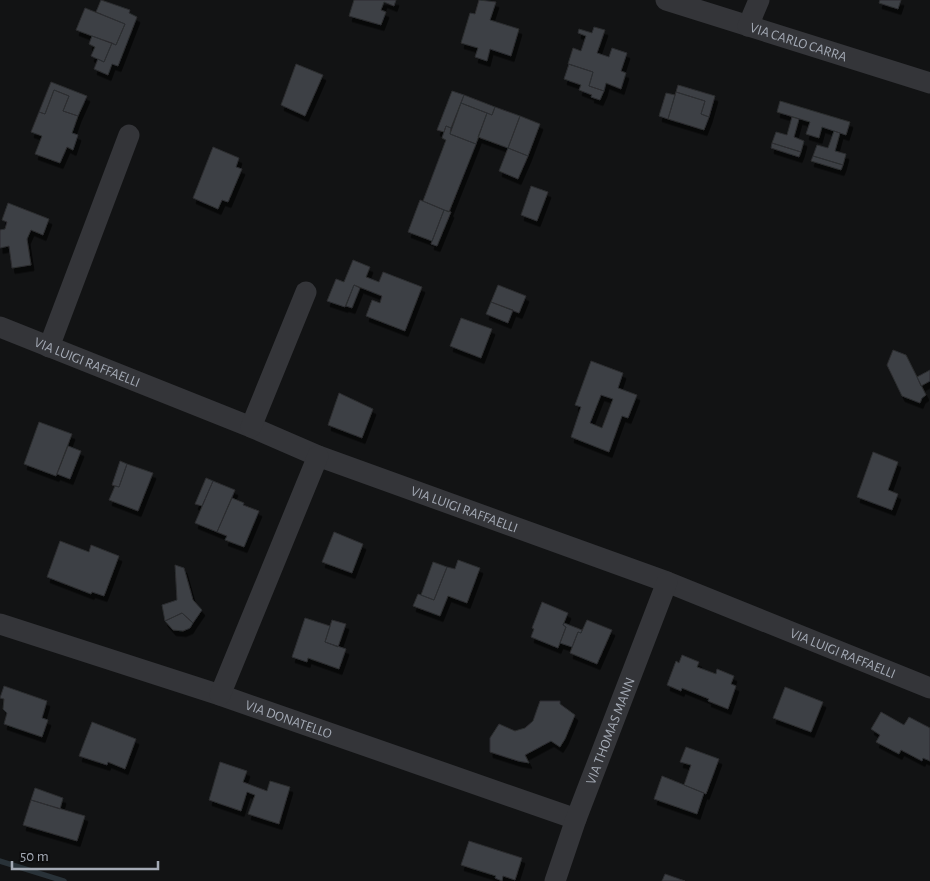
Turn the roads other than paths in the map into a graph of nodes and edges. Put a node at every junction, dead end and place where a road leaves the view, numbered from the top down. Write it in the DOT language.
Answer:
graph roads {
  1 [pos="666,0"];
  2 [pos="759,0"];
  3 [pos="748,26"];
  4 [pos="930,82"];
  5 [pos="129,135"];
  6 [pos="306,292"];
  7 [pos="0,328"];
  8 [pos="49,347"];
  9 [pos="251,427"];
  10 [pos="318,456"];
  11 [pos="667,582"];
  12 [pos="0,624"];
  13 [pos="930,688"];
  14 [pos="220,695"];
  15 [pos="576,819"];
  16 [pos="555,881"];
  1 -- 3 [label="street, VIA CARLO CARRA"];
  2 -- 3 [label="street"];
  3 -- 4 [label="street, VIA CARLO CARRA"];
  5 -- 8 [label="street"];
  6 -- 9 [label="street"];
  7 -- 8 [label="street, VIA LUIGI RAFFAELLI"];
  8 -- 9 [label="street, VIA LUIGI RAFFAELLI"];
  9 -- 10 [label="street, VIA LUIGI RAFFAELLI"];
  10 -- 11 [label="street, VIA LUIGI RAFFAELLI"];
  10 -- 14 [label="street"];
  11 -- 13 [label="street, VIA LUIGI RAFFAELLI"];
  11 -- 15 [label="street, VIA THOMAS MANN"];
  12 -- 14 [label="street, VIA DONATELLO"];
  14 -- 15 [label="street, VIA DONATELLO"];
  15 -- 16 [label="street, VIA THOMAS MANN"];
}
